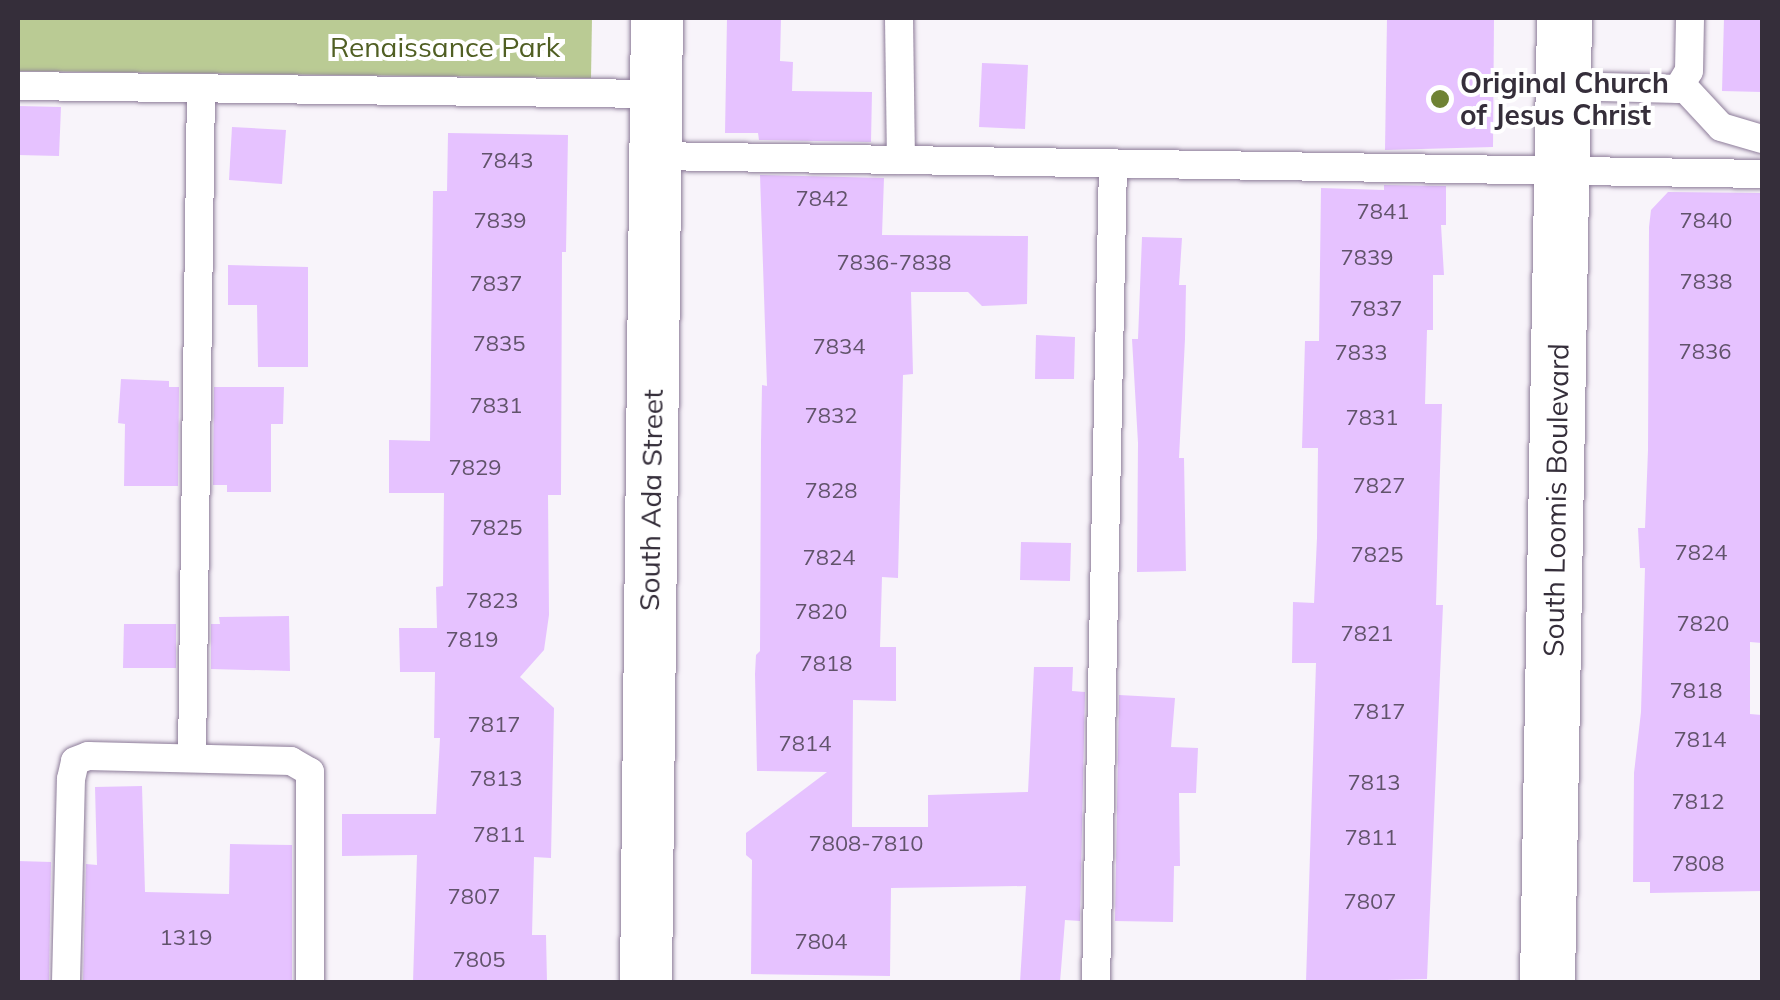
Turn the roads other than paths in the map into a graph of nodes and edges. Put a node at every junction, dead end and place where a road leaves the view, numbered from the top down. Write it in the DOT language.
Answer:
graph roads {
  1 [pos="656,18"];
  2 [pos="899,18"];
  3 [pos="1564,18"];
  4 [pos="1690,18"];
  5 [pos="18,86"];
  6 [pos="1563,86"];
  7 [pos="1682,86"];
  8 [pos="202,88"];
  9 [pos="656,94"];
  10 [pos="1762,139"];
  11 [pos="655,156"];
  12 [pos="902,160"];
  13 [pos="1112,164"];
  14 [pos="1562,171"];
  15 [pos="1762,174"];
  16 [pos="192,756"];
  17 [pos="66,982"];
  18 [pos="310,982"];
  19 [pos="646,982"];
  20 [pos="1096,982"];
  21 [pos="1548,982"];
  1 -- 9 [label="street, South Ada Street"];
  2 -- 12 [label="lane"];
  3 -- 6 [label="street, South Loomis Boulevard"];
  4 -- 7 [label="lane"];
  5 -- 8 [label="lane"];
  6 -- 7 [label="lane"];
  6 -- 14 [label="street, South Loomis Boulevard"];
  7 -- 10 [label="lane"];
  8 -- 9 [label="lane"];
  8 -- 16 [label="lane"];
  9 -- 11 [label="street, South Ada Street"];
  11 -- 12 [label="lane"];
  11 -- 19 [label="street, South Ada Street"];
  12 -- 13 [label="lane"];
  13 -- 14 [label="lane"];
  13 -- 20 [label="lane"];
  14 -- 15 [label="lane"];
  14 -- 21 [label="street, South Loomis Boulevard"];
  16 -- 17 [label="lane"];
  16 -- 18 [label="lane"];
}
